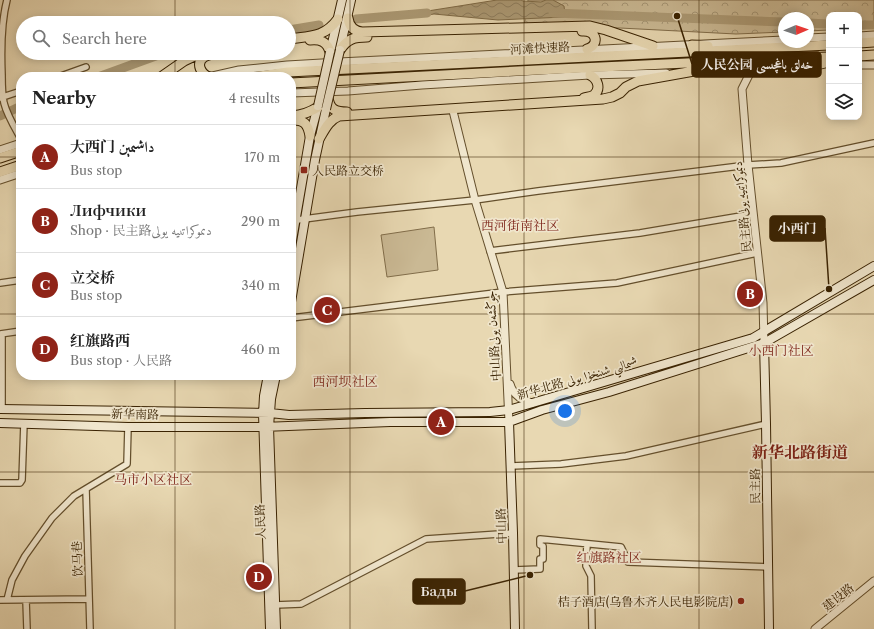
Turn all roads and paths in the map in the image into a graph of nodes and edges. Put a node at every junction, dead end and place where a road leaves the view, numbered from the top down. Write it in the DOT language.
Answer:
graph roads {
  1 [pos="6,0"];
  2 [pos="342,0"];
  3 [pos="351,0"];
  4 [pos="348,18"];
  5 [pos="338,19"];
  6 [pos="874,35"];
  7 [pos="862,36"];
  8 [pos="826,37"];
  9 [pos="296,38"];
  10 [pos="814,38"];
  11 [pos="778,40"];
  12 [pos="296,42"];
  13 [pos="874,42"];
  14 [pos="862,43"];
  15 [pos="692,45"];
  16 [pos="826,45"];
  17 [pos="653,46"];
  18 [pos="587,49"];
  19 [pos="743,49"];
  20 [pos="340,50"];
  21 [pos="330,52"];
  22 [pos="874,55"];
  23 [pos="862,56"];
  24 [pos="826,57"];
  25 [pos="186,60"];
  26 [pos="202,60"];
  27 [pos="751,60"];
  28 [pos="826,63"];
  29 [pos="874,64"];
  30 [pos="862,65"];
  31 [pos="86,67"];
  32 [pos="826,67"];
  33 [pos="804,68"];
  34 [pos="751,71"];
  35 [pos="72,72"];
  36 [pos="168,72"];
  37 [pos="201,72"];
  38 [pos="231,72"];
  39 [pos="288,72"];
  40 [pos="690,72"];
  41 [pos="590,75"];
  42 [pos="296,83"];
  43 [pos="16,93"];
  44 [pos="296,93"];
  45 [pos="1,98"];
  46 [pos="328,98"];
  47 [pos="321,107"];
  48 [pos="453,110"];
  49 [pos="296,116"];
  50 [pos="296,119"];
  51 [pos="16,131"];
  52 [pos="315,137"];
  53 [pos="874,143"];
  54 [pos="16,145"];
  55 [pos="0,150"];
  56 [pos="16,153"];
  57 [pos="0,158"];
  58 [pos="748,165"];
  59 [pos="16,167"];
  60 [pos="0,172"];
  61 [pos="16,175"];
  62 [pos="0,180"];
  63 [pos="475,200"];
  64 [pos="296,210"];
  65 [pos="753,214"];
  66 [pos="304,219"];
  67 [pos="296,220"];
  68 [pos="490,251"];
  69 [pos="758,253"];
  70 [pos="874,266"];
  71 [pos="296,270"];
  72 [pos="874,280"];
  73 [pos="16,281"];
  74 [pos="0,283"];
  75 [pos="503,292"];
  76 [pos="296,317"];
  77 [pos="16,332"];
  78 [pos="763,333"];
  79 [pos="1,334"];
  80 [pos="764,343"];
  81 [pos="507,374"];
  82 [pos="267,380"];
  83 [pos="275,380"];
  84 [pos="532,403"];
  85 [pos="1,409"];
  86 [pos="509,410"];
  87 [pos="266,413"];
  88 [pos="519,419"];
  89 [pos="509,422"];
  90 [pos="0,423"];
  91 [pos="24,424"];
  92 [pos="766,424"];
  93 [pos="128,427"];
  94 [pos="266,427"];
  95 [pos="510,444"];
  96 [pos="511,466"];
  97 [pos="0,483"];
  98 [pos="86,489"];
  99 [pos="513,533"];
  100 [pos="587,544"];
  101 [pos="768,567"];
  102 [pos="514,570"];
  103 [pos="874,581"];
  104 [pos="89,599"];
  105 [pos="0,600"];
  106 [pos="7,600"];
  107 [pos="26,600"];
  108 [pos="275,605"];
  109 [pos="27,629"];
  110 [pos="90,629"];
  111 [pos="270,629"];
  112 [pos="276,629"];
  113 [pos="515,629"];
  114 [pos="592,629"];
  115 [pos="769,629"];
  116 [pos="815,629"];
  1 -- 45 [label="street"];
  2 -- 5 [label="main road"];
  3 -- 4 [label="main road"];
  4 -- 17 [label="highway"];
  4 -- 20 [label="main road"];
  5 -- 9 [label="highway"];
  5 -- 21 [label="main road"];
  6 -- 7 [label="street"];
  8 -- 10 [label="street"];
  11 -- 15 [label="street"];
  12 -- 21 [label="highway"];
  13 -- 14 [label="highway"];
  15 -- 17 [label="street"];
  15 -- 19 [label="highway"];
  16 -- 19 [label="highway, 河滩快速路"];
  17 -- 18 [label="street"];
  18 -- 20 [label="highway"];
  18 -- 38 [label="street"];
  19 -- 39 [label="highway, 河滩快速路"];
  20 -- 46 [label="main road, bridge"];
  21 -- 47 [label="main road, bridge"];
  22 -- 23 [label="highway"];
  24 -- 27 [label="highway, 河滩快速路"];
  25 -- 36 [label="highway"];
  26 -- 37 [label="highway"];
  27 -- 40 [label="highway"];
  27 -- 42 [label="highway, 河滩快速路"];
  28 -- 33 [label="highway"];
  29 -- 30 [label="street"];
  31 -- 35 [label="street"];
  32 -- 33 [label="street"];
  33 -- 34 [label="street"];
  34 -- 40 [label="street"];
  34 -- 58 [label="street, 民主路دىموكراتىيە يولى"];
  40 -- 41 [label="street"];
  40 -- 52 [label="highway"];
  41 -- 44 [label="street"];
  41 -- 46 [label="highway"];
  43 -- 45 [label="street"];
  45 -- 51 [label="street"];
  46 -- 47 [label="main road, bridge"];
  47 -- 49 [label="highway"];
  47 -- 52 [label="main road"];
  48 -- 63 [label="street, 中山路جوڭشەن يولى"];
  50 -- 52 [label="highway"];
  52 -- 64 [label="main road"];
  52 -- 66 [label="main road"];
  53 -- 58 [label="street"];
  54 -- 55 [label="street"];
  56 -- 57 [label="highway"];
  58 -- 63 [label="street"];
  58 -- 65 [label="street, 民主路دىموكراتىيە يولى"];
  59 -- 60 [label="highway"];
  61 -- 62 [label="street"];
  63 -- 66 [label="street"];
  63 -- 68 [label="street, 中山路جوڭشەن يولى"];
  65 -- 68 [label="street"];
  65 -- 69 [label="street, 民主路دىموكراتىيە يولى"];
  66 -- 67 [label="street"];
  66 -- 71 [label="main road"];
  68 -- 75 [label="street, 中山路جوڭشەن يولى"];
  69 -- 75 [label="street"];
  69 -- 78 [label="street, 民主路دىموكراتىيە يولى"];
  70 -- 78 [label="main road, 新华北路 شىمالىي شىنخۇا يولى"];
  72 -- 80 [label="main road, 新华北路 شىمالىي شىنخۇا يولى"];
  73 -- 74 [label="street"];
  75 -- 76 [label="street"];
  75 -- 81 [label="street, 中山路جوڭشەن يولى"];
  77 -- 79 [label="street"];
  78 -- 80 [label="street, 民主路دىموكراتىيە يولى"];
  78 -- 84 [label="main road, 新华北路 شىمالىي شىنخۇا يولى"];
  79 -- 85 [label="street"];
  80 -- 88 [label="main road, 新华北路 شىمالىي شىنخۇا يولى"];
  80 -- 92 [label="main road, 民主路"];
  81 -- 84 [label="street"];
  81 -- 86 [label="street, 中山路جوڭشەن يولى"];
  82 -- 87 [label="main road"];
  83 -- 87 [label="main road"];
  84 -- 86 [label="main road, 新华北路 شىمالىي شىنخۇا يولى"];
  85 -- 87 [label="main road, 新华南路"];
  86 -- 87 [label="main road, 新华北路 شىمالىي شىنخۇا يولى"];
  86 -- 89 [label="street, 中山路جوڭشەن يولى"];
  87 -- 94 [label="main road, 人民路"];
  88 -- 89 [label="main road, 新华北路 شىمالىي شىنخۇا يولى"];
  88 -- 95 [label="street"];
  89 -- 94 [label="main road, 新华北路 شىمالىي شىنخۇا يولى"];
  89 -- 95 [label="main road, 中山路"];
  90 -- 91 [label="main road, 新华南路"];
  91 -- 93 [label="main road, 新华南路"];
  91 -- 97 [label="street"];
  92 -- 96 [label="street"];
  92 -- 101 [label="main road, 民主路"];
  93 -- 94 [label="main road, 新华南路"];
  93 -- 98 [label="street"];
  94 -- 108 [label="main road, 人民路"];
  94 -- 111 [label="main road, 人民路"];
  95 -- 96 [label="main road, 中山路"];
  96 -- 99 [label="main road, 中山路"];
  98 -- 104 [label="street, 饮马巷"];
  98 -- 106 [label="street"];
  99 -- 102 [label="main road, 中山路"];
  99 -- 108 [label="street"];
  100 -- 101 [label="street"];
  100 -- 102 [label="street"];
  100 -- 114 [label="street"];
  101 -- 115 [label="main road, 民主路"];
  102 -- 113 [label="main road, 中山路"];
  103 -- 116 [label="street, 建设路"];
  104 -- 107 [label="street"];
  104 -- 110 [label="street, 饮马巷"];
  105 -- 106 [label="street"];
  106 -- 107 [label="street"];
  107 -- 109 [label="street"];
  108 -- 112 [label="main road, 人民路"];
}
